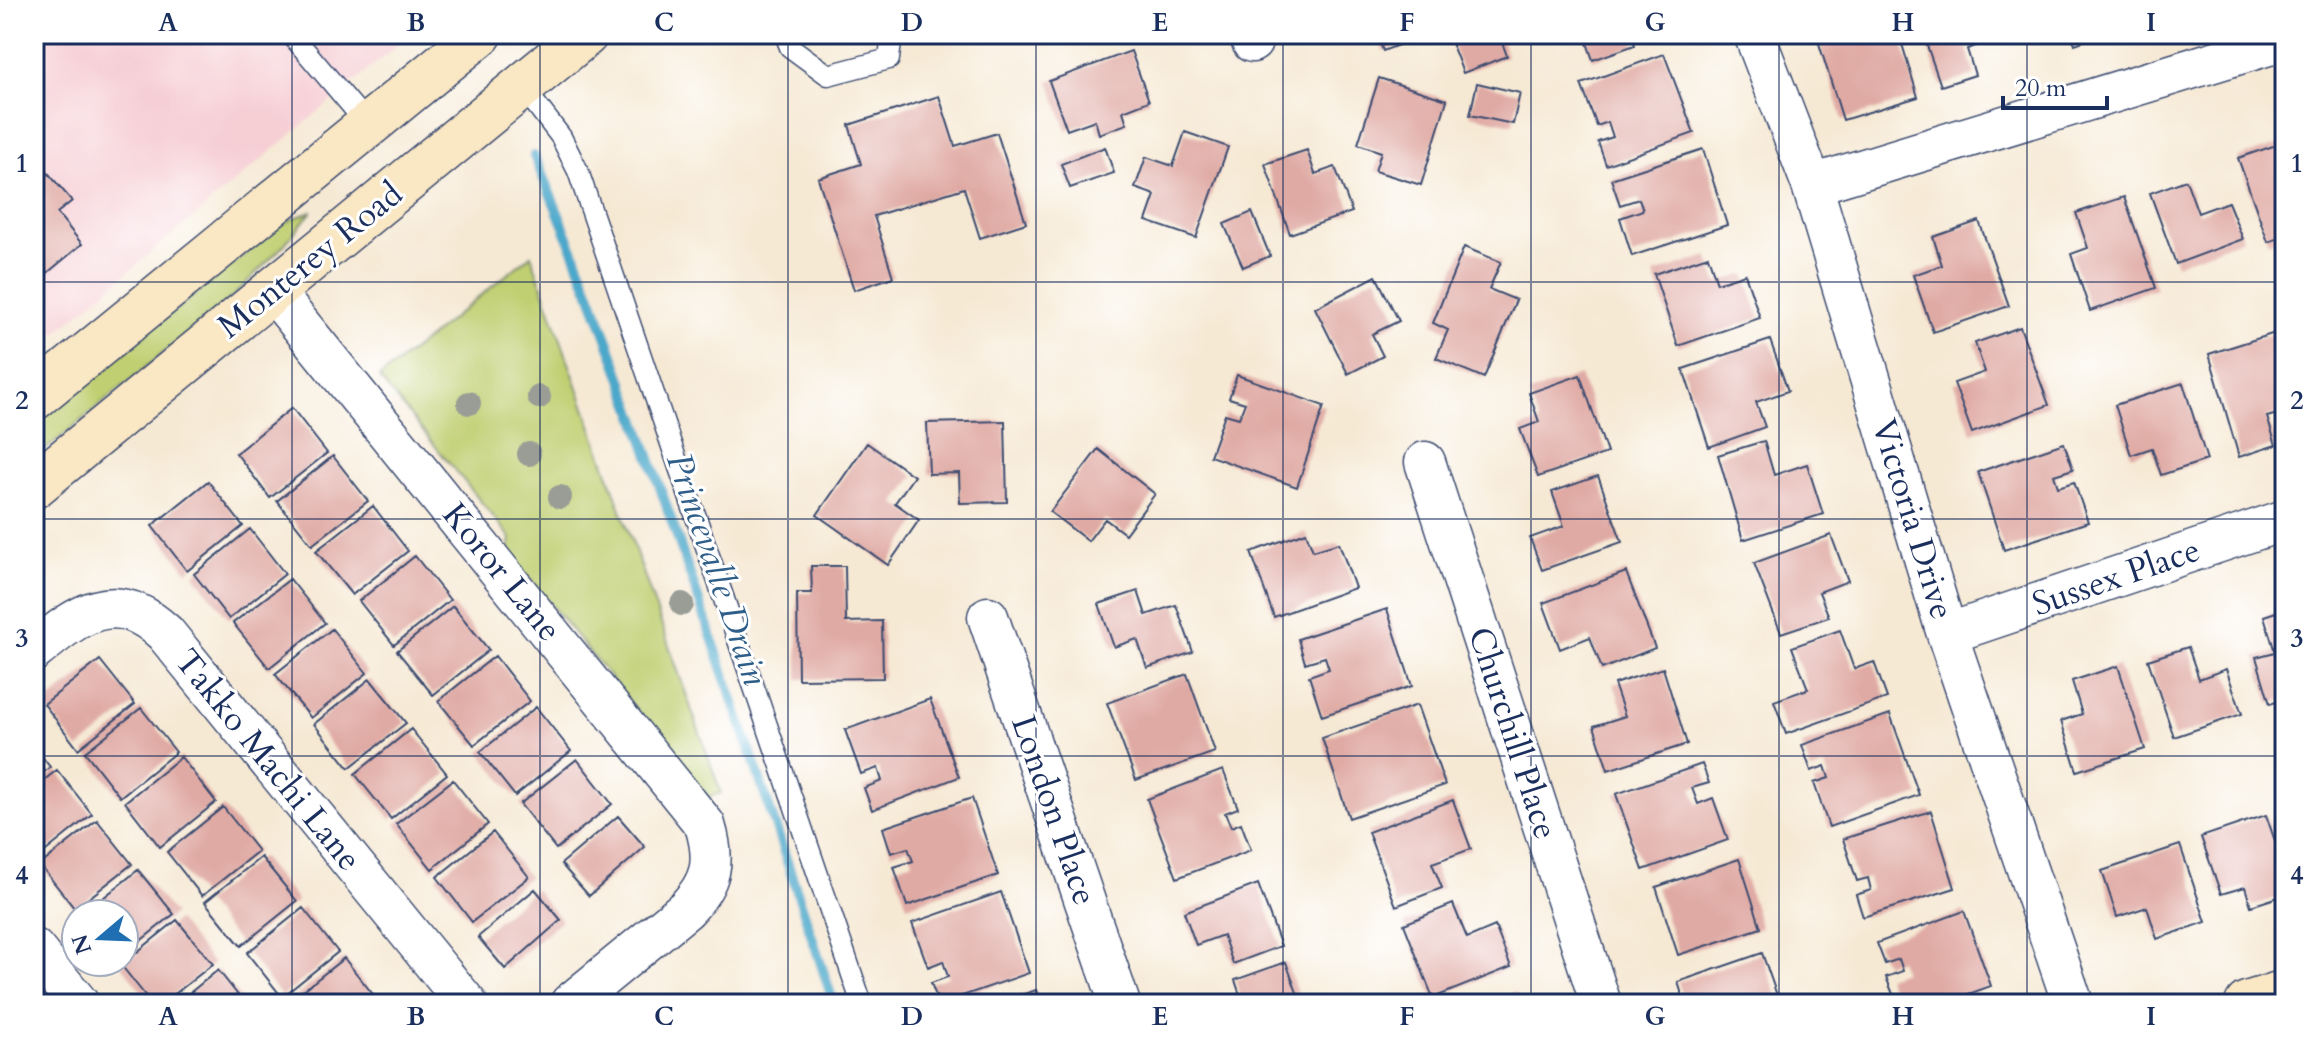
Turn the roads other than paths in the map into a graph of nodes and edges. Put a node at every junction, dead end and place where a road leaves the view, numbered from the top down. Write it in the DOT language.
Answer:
graph roads {
  1 [pos="291,34"];
  2 [pos="480,34"];
  3 [pos="586,34"];
  4 [pos="785,34"];
  5 [pos="892,34"];
  6 [pos="1754,34"];
  7 [pos="2285,40"];
  8 [pos="522,86"];
  9 [pos="368,125"];
  10 [pos="1812,185"];
  11 [pos="273,291"];
  12 [pos="34,398"];
  13 [pos="1425,462"];
  14 [pos="34,486"];
  15 [pos="2285,520"];
  16 [pos="988,617"];
  17 [pos="1947,634"];
  18 [pos="34,651"];
  19 [pos="34,949"];
  20 [pos="2285,992"];
  21 [pos="79,1004"];
  22 [pos="467,1004"];
  23 [pos="570,1004"];
  24 [pos="862,1004"];
  25 [pos="1120,1004"];
  26 [pos="1601,1004"];
  27 [pos="2073,1004"];
  28 [pos="2247,1004"];
  1 -- 9 [label="lane"];
  2 -- 9 [label="main road, Monterey Road"];
  3 -- 8 [label="main road, Monterey Road"];
  4 -- 5 [label="lane"];
  6 -- 10 [label="street, Victoria Drive"];
  7 -- 10 [label="street"];
  8 -- 11 [label="main road, Monterey Road"];
  8 -- 24 [label="lane"];
  9 -- 12 [label="main road, Monterey Road"];
  10 -- 17 [label="street, Victoria Drive"];
  11 -- 14 [label="main road, Monterey Road"];
  11 -- 23 [label="street, Koror Lane"];
  13 -- 26 [label="street, Churchill Place"];
  15 -- 17 [label="street, Sussex Place"];
  16 -- 25 [label="street, London Place"];
  17 -- 27 [label="street, Victoria Drive"];
  18 -- 22 [label="street, Takko Machi Lane"];
  19 -- 21 [label="street"];
  20 -- 28 [label="main road"];
}
